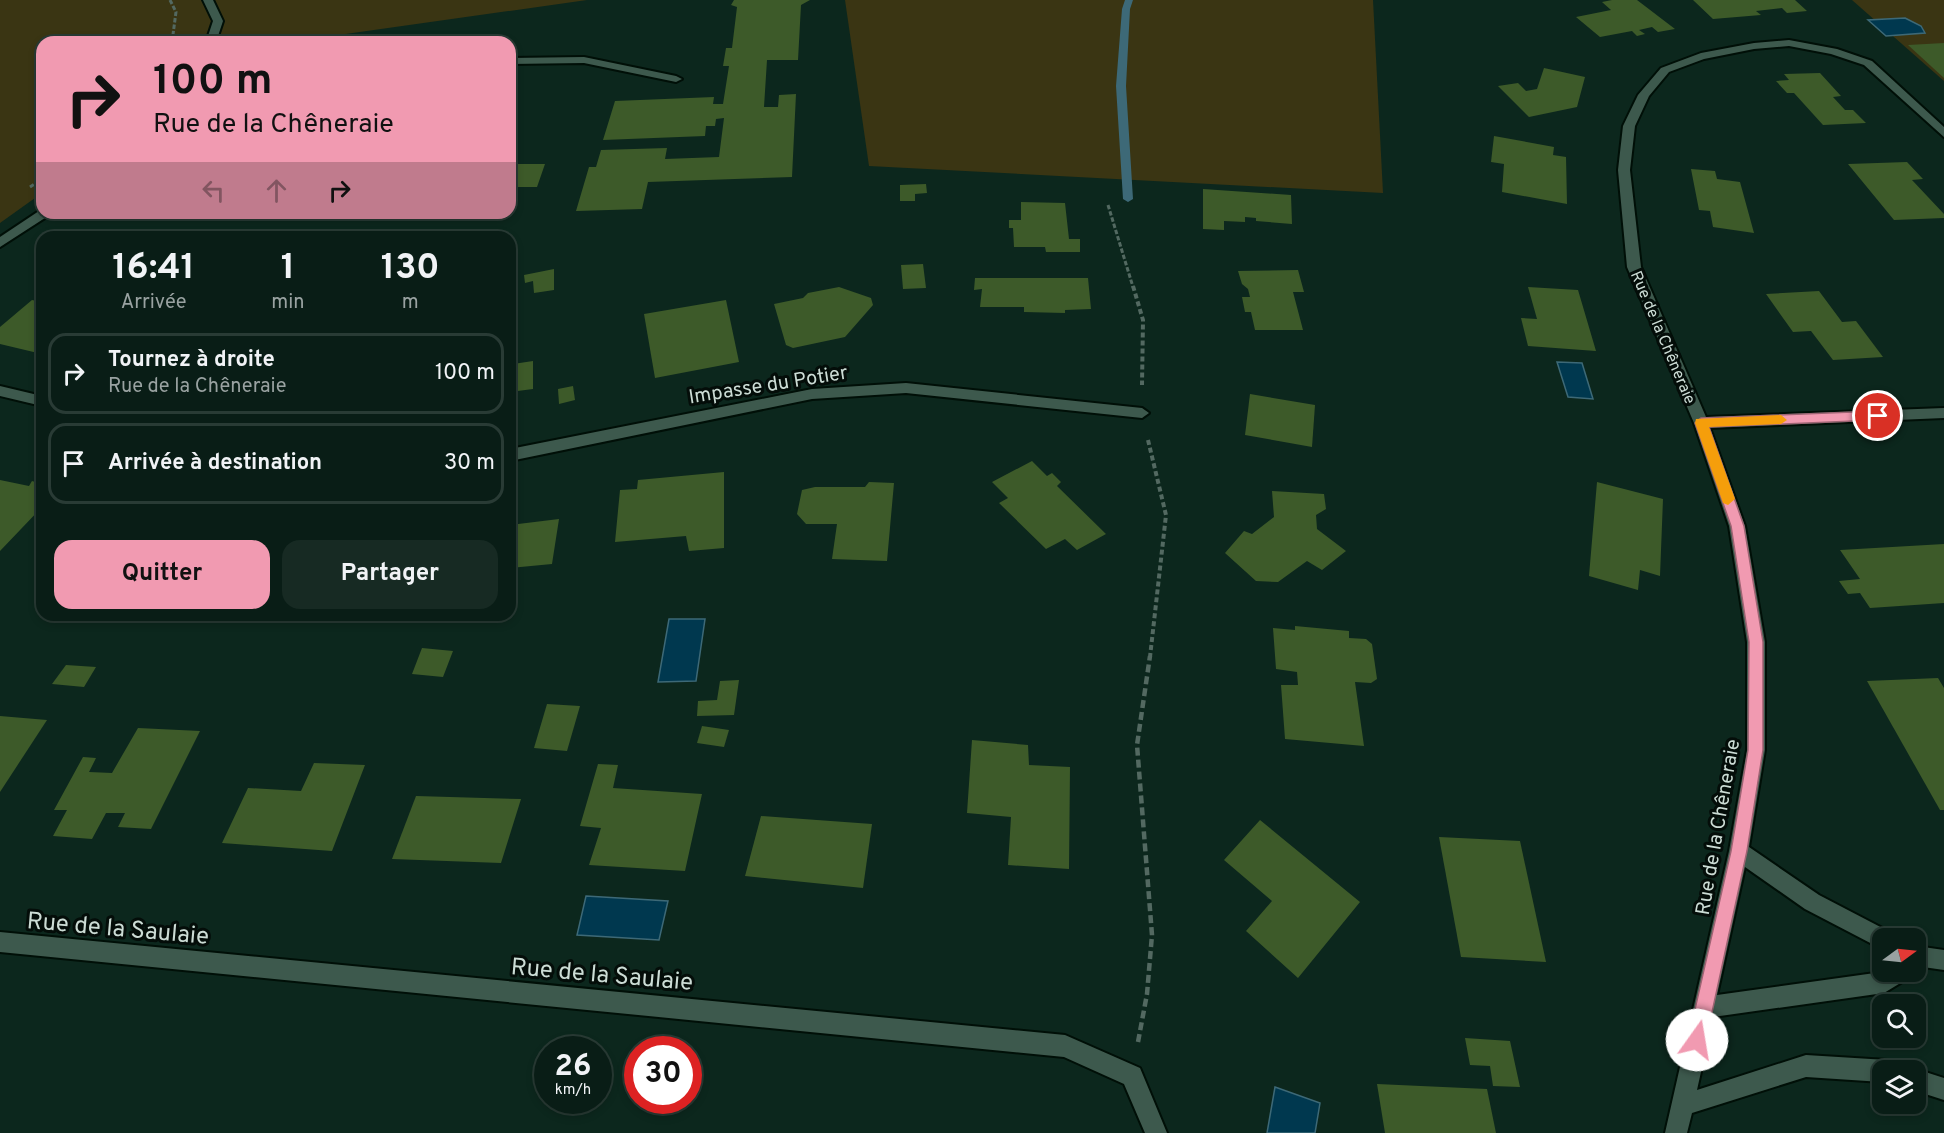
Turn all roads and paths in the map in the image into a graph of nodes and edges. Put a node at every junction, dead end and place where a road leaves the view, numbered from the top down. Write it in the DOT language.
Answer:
graph roads {
  1 [pos="170,0"];
  2 [pos="208,0"];
  3 [pos="173,36"];
  4 [pos="213,36"];
  5 [pos="516,61"];
  6 [pos="676,79"];
  7 [pos="1944,133"];
  8 [pos="1108,205"];
  9 [pos="36,218"];
  10 [pos="0,243"];
  11 [pos="0,391"];
  12 [pos="36,400"];
  13 [pos="1142,413"];
  14 [pos="1944,413"];
  15 [pos="1701,423"];
  16 [pos="516,454"];
  17 [pos="1739,851"];
  18 [pos="1872,933"];
  19 [pos="0,942"];
  20 [pos="1926,959"];
  21 [pos="1944,960"];
  22 [pos="1884,982"];
  23 [pos="1705,1007"];
  24 [pos="1872,1070"];
  25 [pos="1132,1076"];
  26 [pos="1926,1083"];
  27 [pos="1944,1089"];
  28 [pos="1683,1105"];
  29 [pos="1156,1133"];
  30 [pos="1676,1133"];
  1 -- 3 [label="path"];
  2 -- 4 [label="street"];
  5 -- 6 [label="street"];
  7 -- 15 [label="street, Rue de la Chêneraie"];
  8 -- 13 [label="path"];
  9 -- 10 [label="street"];
  11 -- 12 [label="street"];
  13 -- 16 [label="street, Impasse du Potier"];
  13 -- 25 [label="path"];
  14 -- 15 [label="street, Rue de la Chêneraie"];
  15 -- 17 [label="street, Rue de la Chêneraie"];
  17 -- 18 [label="street"];
  17 -- 23 [label="street, Rue de la Chêneraie"];
  19 -- 25 [label="street, Rue de la Saulaie"];
  20 -- 21 [label="street"];
  22 -- 23 [label="street"];
  23 -- 28 [label="street, Rue de la Chêneraie"];
  24 -- 28 [label="street"];
  25 -- 29 [label="street"];
  26 -- 27 [label="street"];
  28 -- 30 [label="street, Rue de la Chêneraie"];
}
